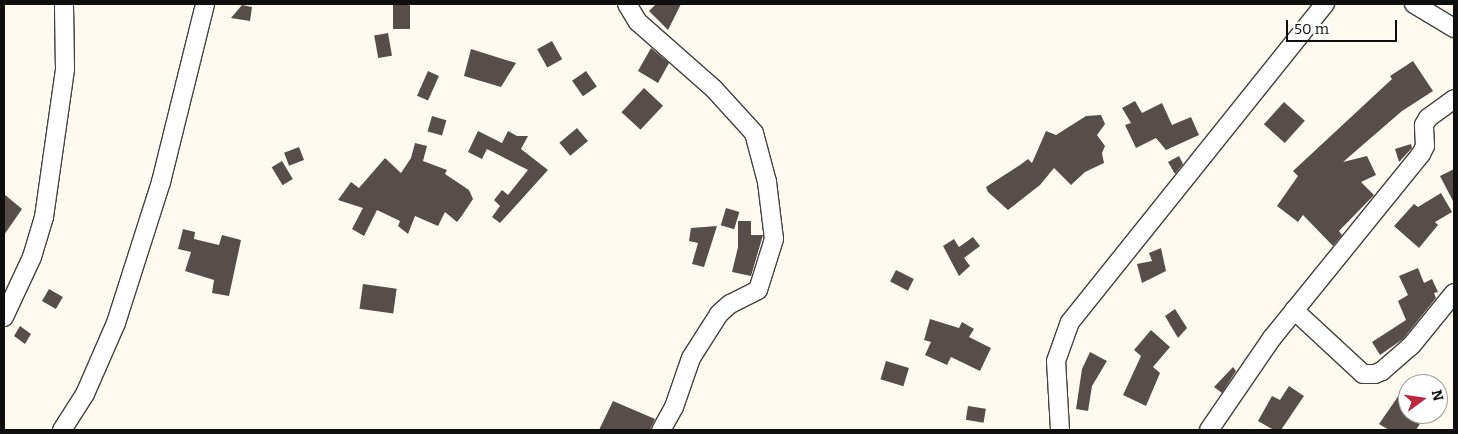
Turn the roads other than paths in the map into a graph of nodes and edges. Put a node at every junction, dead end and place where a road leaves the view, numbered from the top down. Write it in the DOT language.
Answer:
graph roads {
  1 [pos="64,4"];
  2 [pos="205,4"];
  3 [pos="627,4"];
  4 [pos="1325,4"];
  5 [pos="1414,4"];
  6 [pos="1454,28"];
  7 [pos="1454,99"];
  8 [pos="1454,293"];
  9 [pos="1294,310"];
  10 [pos="4,317"];
  11 [pos="62,430"];
  12 [pos="661,430"];
  13 [pos="1060,430"];
  14 [pos="1209,430"];
  1 -- 10 [label="street"];
  2 -- 11 [label="street"];
  3 -- 12 [label="street"];
  4 -- 13 [label="street"];
  5 -- 6 [label="street"];
  7 -- 9 [label="street"];
  8 -- 9 [label="street"];
  9 -- 14 [label="street"];
}
